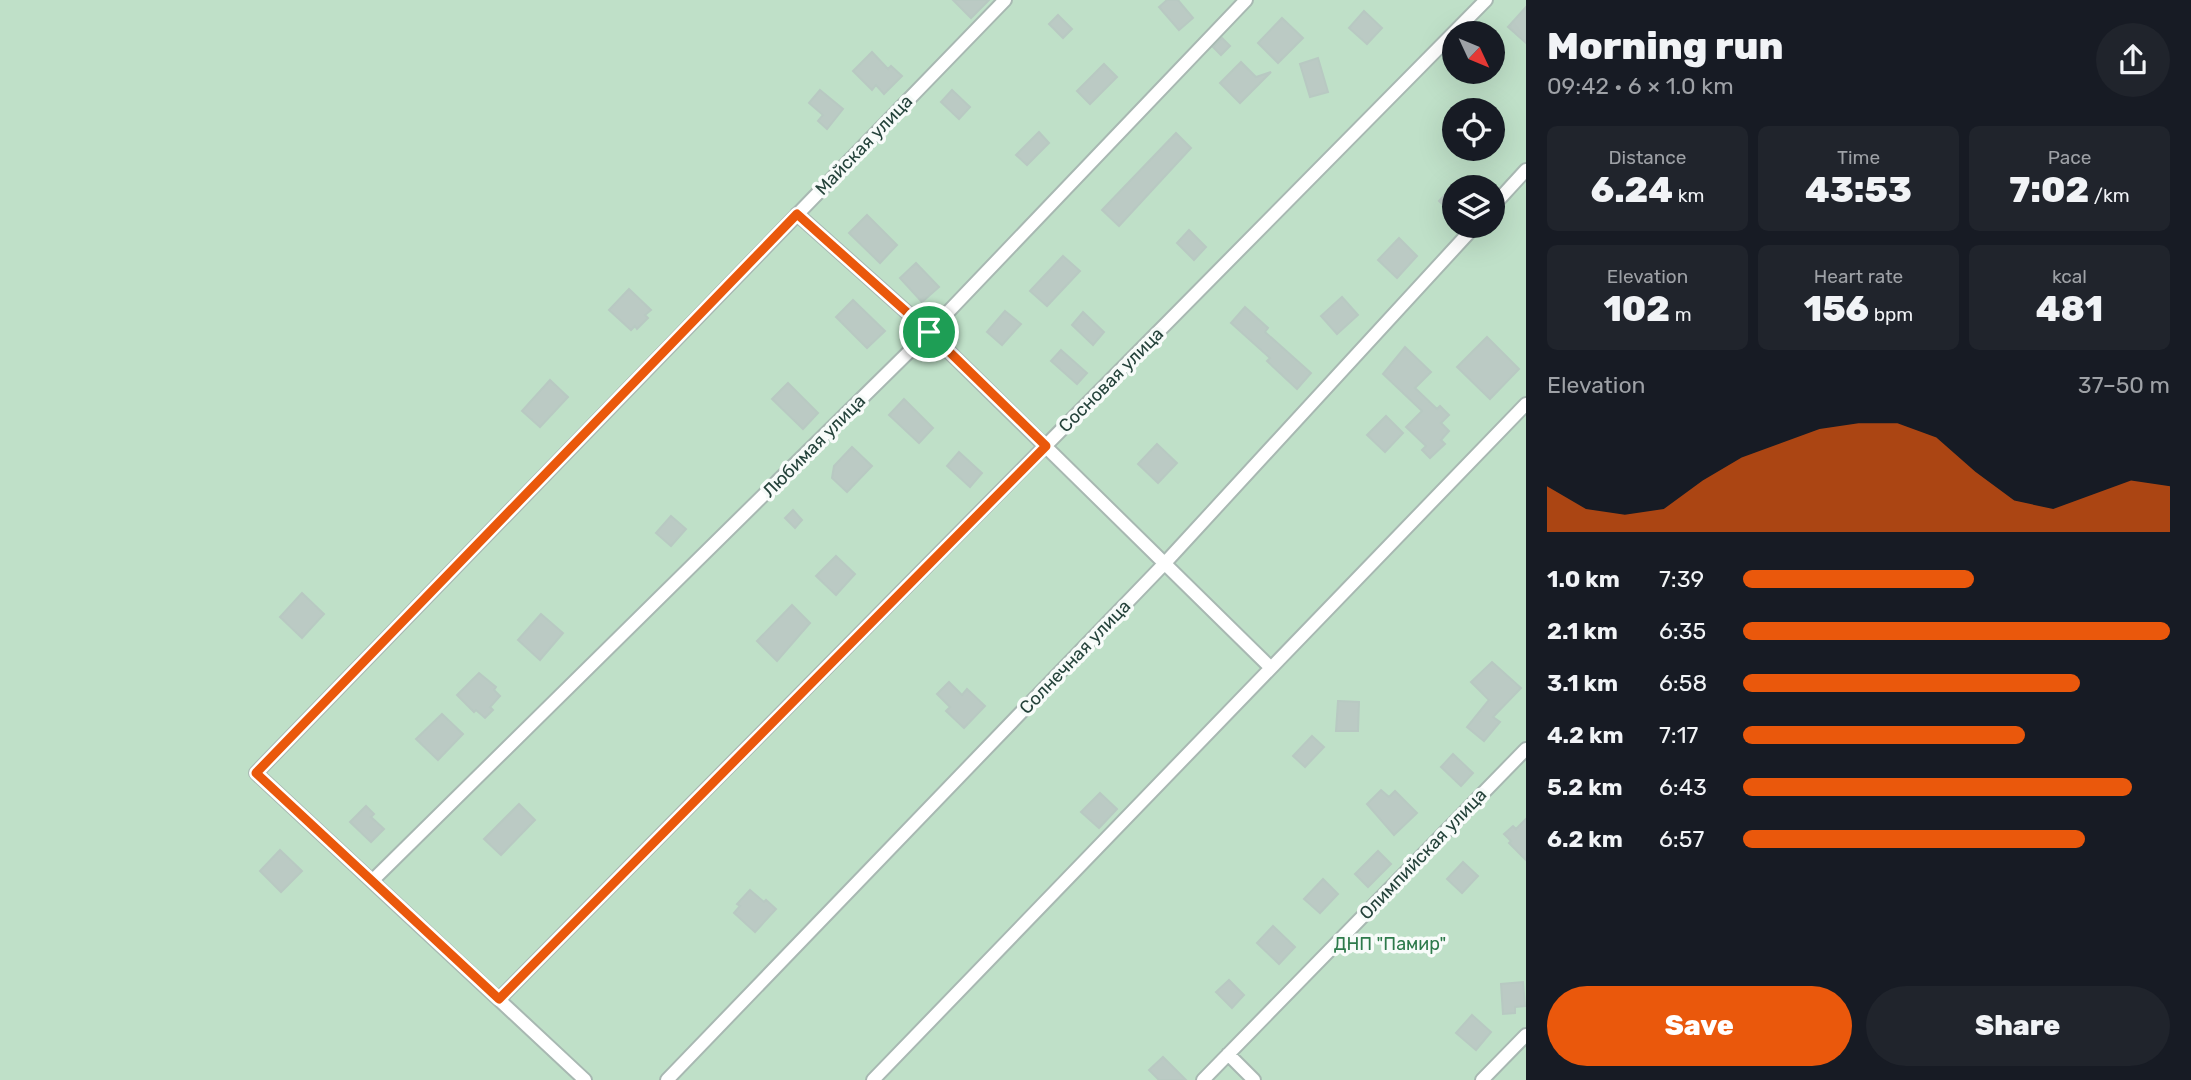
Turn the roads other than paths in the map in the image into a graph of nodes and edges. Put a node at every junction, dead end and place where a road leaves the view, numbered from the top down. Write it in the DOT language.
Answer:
graph roads {
  1 [pos="1005,0"];
  2 [pos="1247,0"];
  3 [pos="1486,0"];
  4 [pos="1526,170"];
  5 [pos="1505,193"];
  6 [pos="797,214"];
  7 [pos="1464,238"];
  8 [pos="929,332"];
  9 [pos="1526,404"];
  10 [pos="1046,446"];
  11 [pos="1166,563"];
  12 [pos="1271,668"];
  13 [pos="1526,749"];
  14 [pos="372,881"];
  15 [pos="499,999"];
  16 [pos="1526,1035"];
  17 [pos="1228,1054"];
  18 [pos="585,1080"];
  19 [pos="667,1080"];
  20 [pos="873,1080"];
  21 [pos="1203,1080"];
  22 [pos="1254,1080"];
  23 [pos="1482,1080"];
  1 -- 6 [label="street, Майская улица"];
  2 -- 8 [label="street, Любимая улица"];
  3 -- 10 [label="street, Сосновая улица"];
  4 -- 5 [label="street"];
  6 -- 8 [label="street"];
  6 -- 14 [label="street, Майская улица"];
  7 -- 11 [label="street, Солнечная улица"];
  8 -- 10 [label="street"];
  8 -- 14 [label="street, Любимая улица"];
  9 -- 12 [label="street"];
  10 -- 11 [label="street"];
  10 -- 15 [label="street, Сосновая улица"];
  11 -- 12 [label="street"];
  11 -- 19 [label="street, Солнечная улица"];
  12 -- 20 [label="street"];
  13 -- 17 [label="street, Олимпийская улица"];
  14 -- 15 [label="street"];
  15 -- 18 [label="street"];
  16 -- 23 [label="street"];
  17 -- 21 [label="street, Олимпийская улица"];
  17 -- 22 [label="street"];
}
